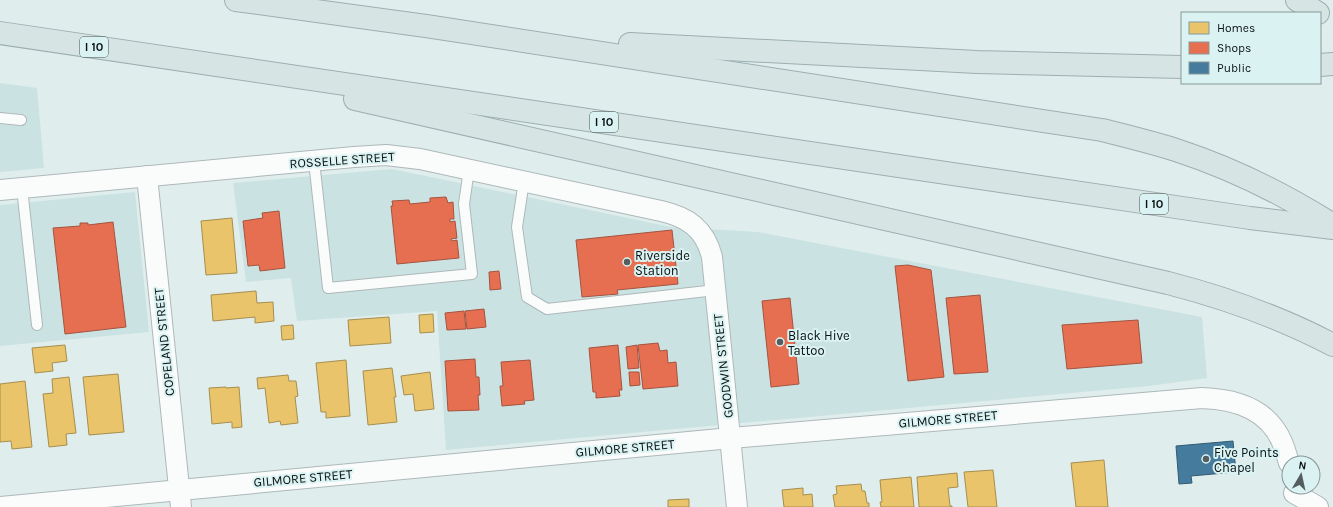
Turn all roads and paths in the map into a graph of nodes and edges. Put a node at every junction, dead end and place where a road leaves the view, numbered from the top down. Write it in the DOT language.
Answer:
graph roads {
  1 [pos="236,0"];
  2 [pos="1297,0"];
  3 [pos="1316,12"];
  4 [pos="1321,15"];
  5 [pos="1333,22"];
  6 [pos="426,26"];
  7 [pos="0,33"];
  8 [pos="188,61"];
  9 [pos="1333,64"];
  10 [pos="1321,65"];
  11 [pos="1181,67"];
  12 [pos="0,118"];
  13 [pos="20,120"];
  14 [pos="314,161"];
  15 [pos="468,169"];
  16 [pos="147,176"];
  17 [pos="524,181"];
  18 [pos="22,188"];
  19 [pos="0,190"];
  20 [pos="1333,227"];
  21 [pos="698,229"];
  22 [pos="716,290"];
  23 [pos="37,325"];
  24 [pos="1333,345"];
  25 [pos="731,438"];
  26 [pos="1286,455"];
  27 [pos="1295,496"];
  28 [pos="180,498"];
  29 [pos="0,507"];
  30 [pos="737,507"];
  31 [pos="1318,507"];
  1 -- 6 [label="highway"];
  2 -- 3 [label="highway"];
  4 -- 5 [label="highway"];
  6 -- 11 [label="highway"];
  6 -- 20 [label="highway"];
  7 -- 8 [label="highway, I 10"];
  8 -- 20 [label="highway, I 10"];
  8 -- 24 [label="highway"];
  9 -- 10 [label="highway"];
  12 -- 13 [label="lane"];
  14 -- 15 [label="street, ROSSELLE STREET"];
  14 -- 15 [label="lane"];
  14 -- 16 [label="street, ROSSELLE STREET"];
  15 -- 17 [label="street, ROSSELLE STREET"];
  16 -- 18 [label="street, ROSSELLE STREET"];
  16 -- 28 [label="street, COPELAND STREET"];
  17 -- 21 [label="street, ROSSELLE STREET"];
  17 -- 22 [label="lane"];
  18 -- 19 [label="street, ROSSELLE STREET"];
  18 -- 23 [label="lane"];
  21 -- 22 [label="street, GOODWIN STREET"];
  22 -- 25 [label="street, GOODWIN STREET"];
  25 -- 26 [label="street, GILMORE STREET"];
  25 -- 28 [label="street, GILMORE STREET"];
  25 -- 30 [label="street, GOODWIN STREET"];
  27 -- 31 [label="street"];
  28 -- 29 [label="street, GILMORE STREET"];
}
